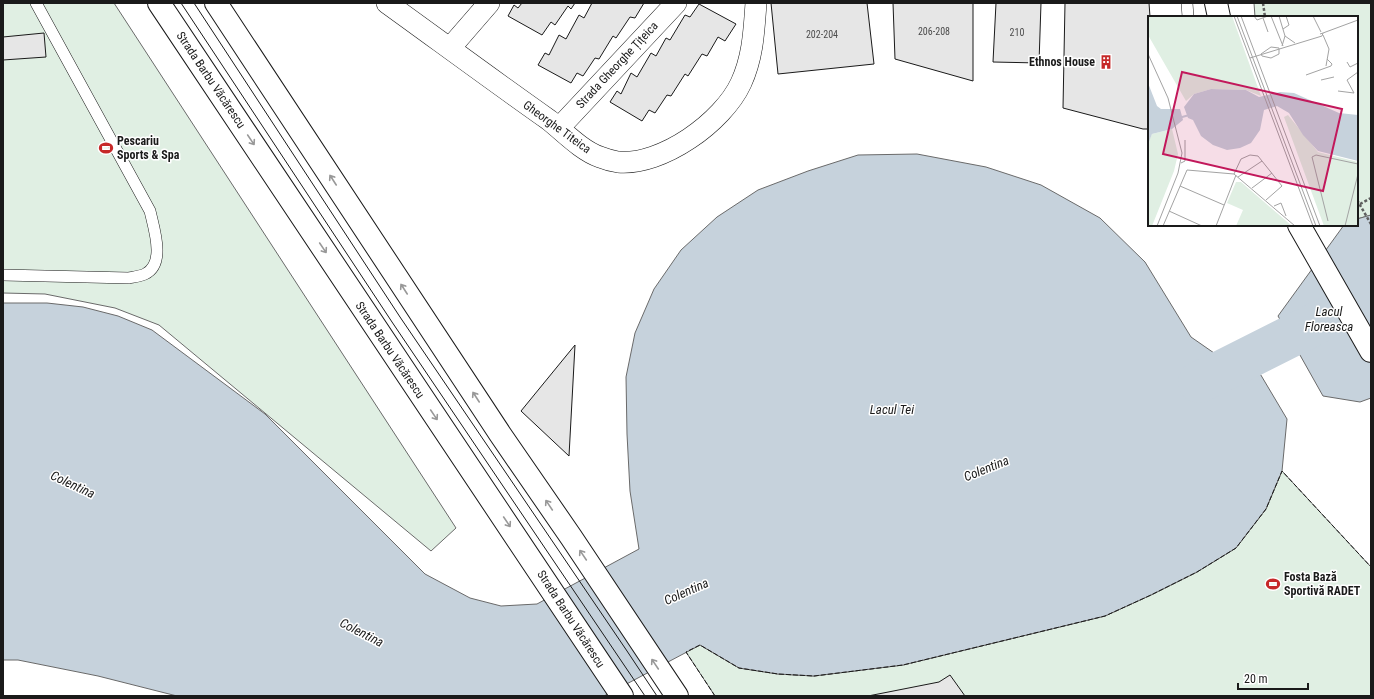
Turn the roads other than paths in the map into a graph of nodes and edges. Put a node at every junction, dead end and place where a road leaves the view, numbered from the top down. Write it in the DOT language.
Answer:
graph roads {
  1 [pos="36,3"];
  2 [pos="159,3"];
  3 [pos="216,3"];
  4 [pos="388,3"];
  5 [pos="489,3"];
  6 [pos="676,3"];
  7 [pos="756,3"];
  8 [pos="1187,3"];
  9 [pos="1216,3"];
  10 [pos="1188,16"];
  11 [pos="1219,16"];
  12 [pos="450,48"];
  13 [pos="559,128"];
  14 [pos="1300,226"];
  15 [pos="3,275"];
  16 [pos="1371,351"];
  17 [pos="622,696"];
  18 [pos="677,696"];
  1 -- 15 [label="lane"];
  2 -- 17 [label="main road, Strada Barbu Văcărescu, one-way"];
  18 -- 3 [label="main road, one-way"];
  4 -- 12 [label="street, Gheorghe Titeica"];
  5 -- 12 [label="street"];
  6 -- 13 [label="street, Strada Gheorghe Țițeica"];
  7 -- 13 [label="street, Gheorghe Titeica"];
  8 -- 10 [label="lane"];
  9 -- 11 [label="main road"];
  12 -- 13 [label="street, Gheorghe Titeica"];
  14 -- 16 [label="main road"];
}
